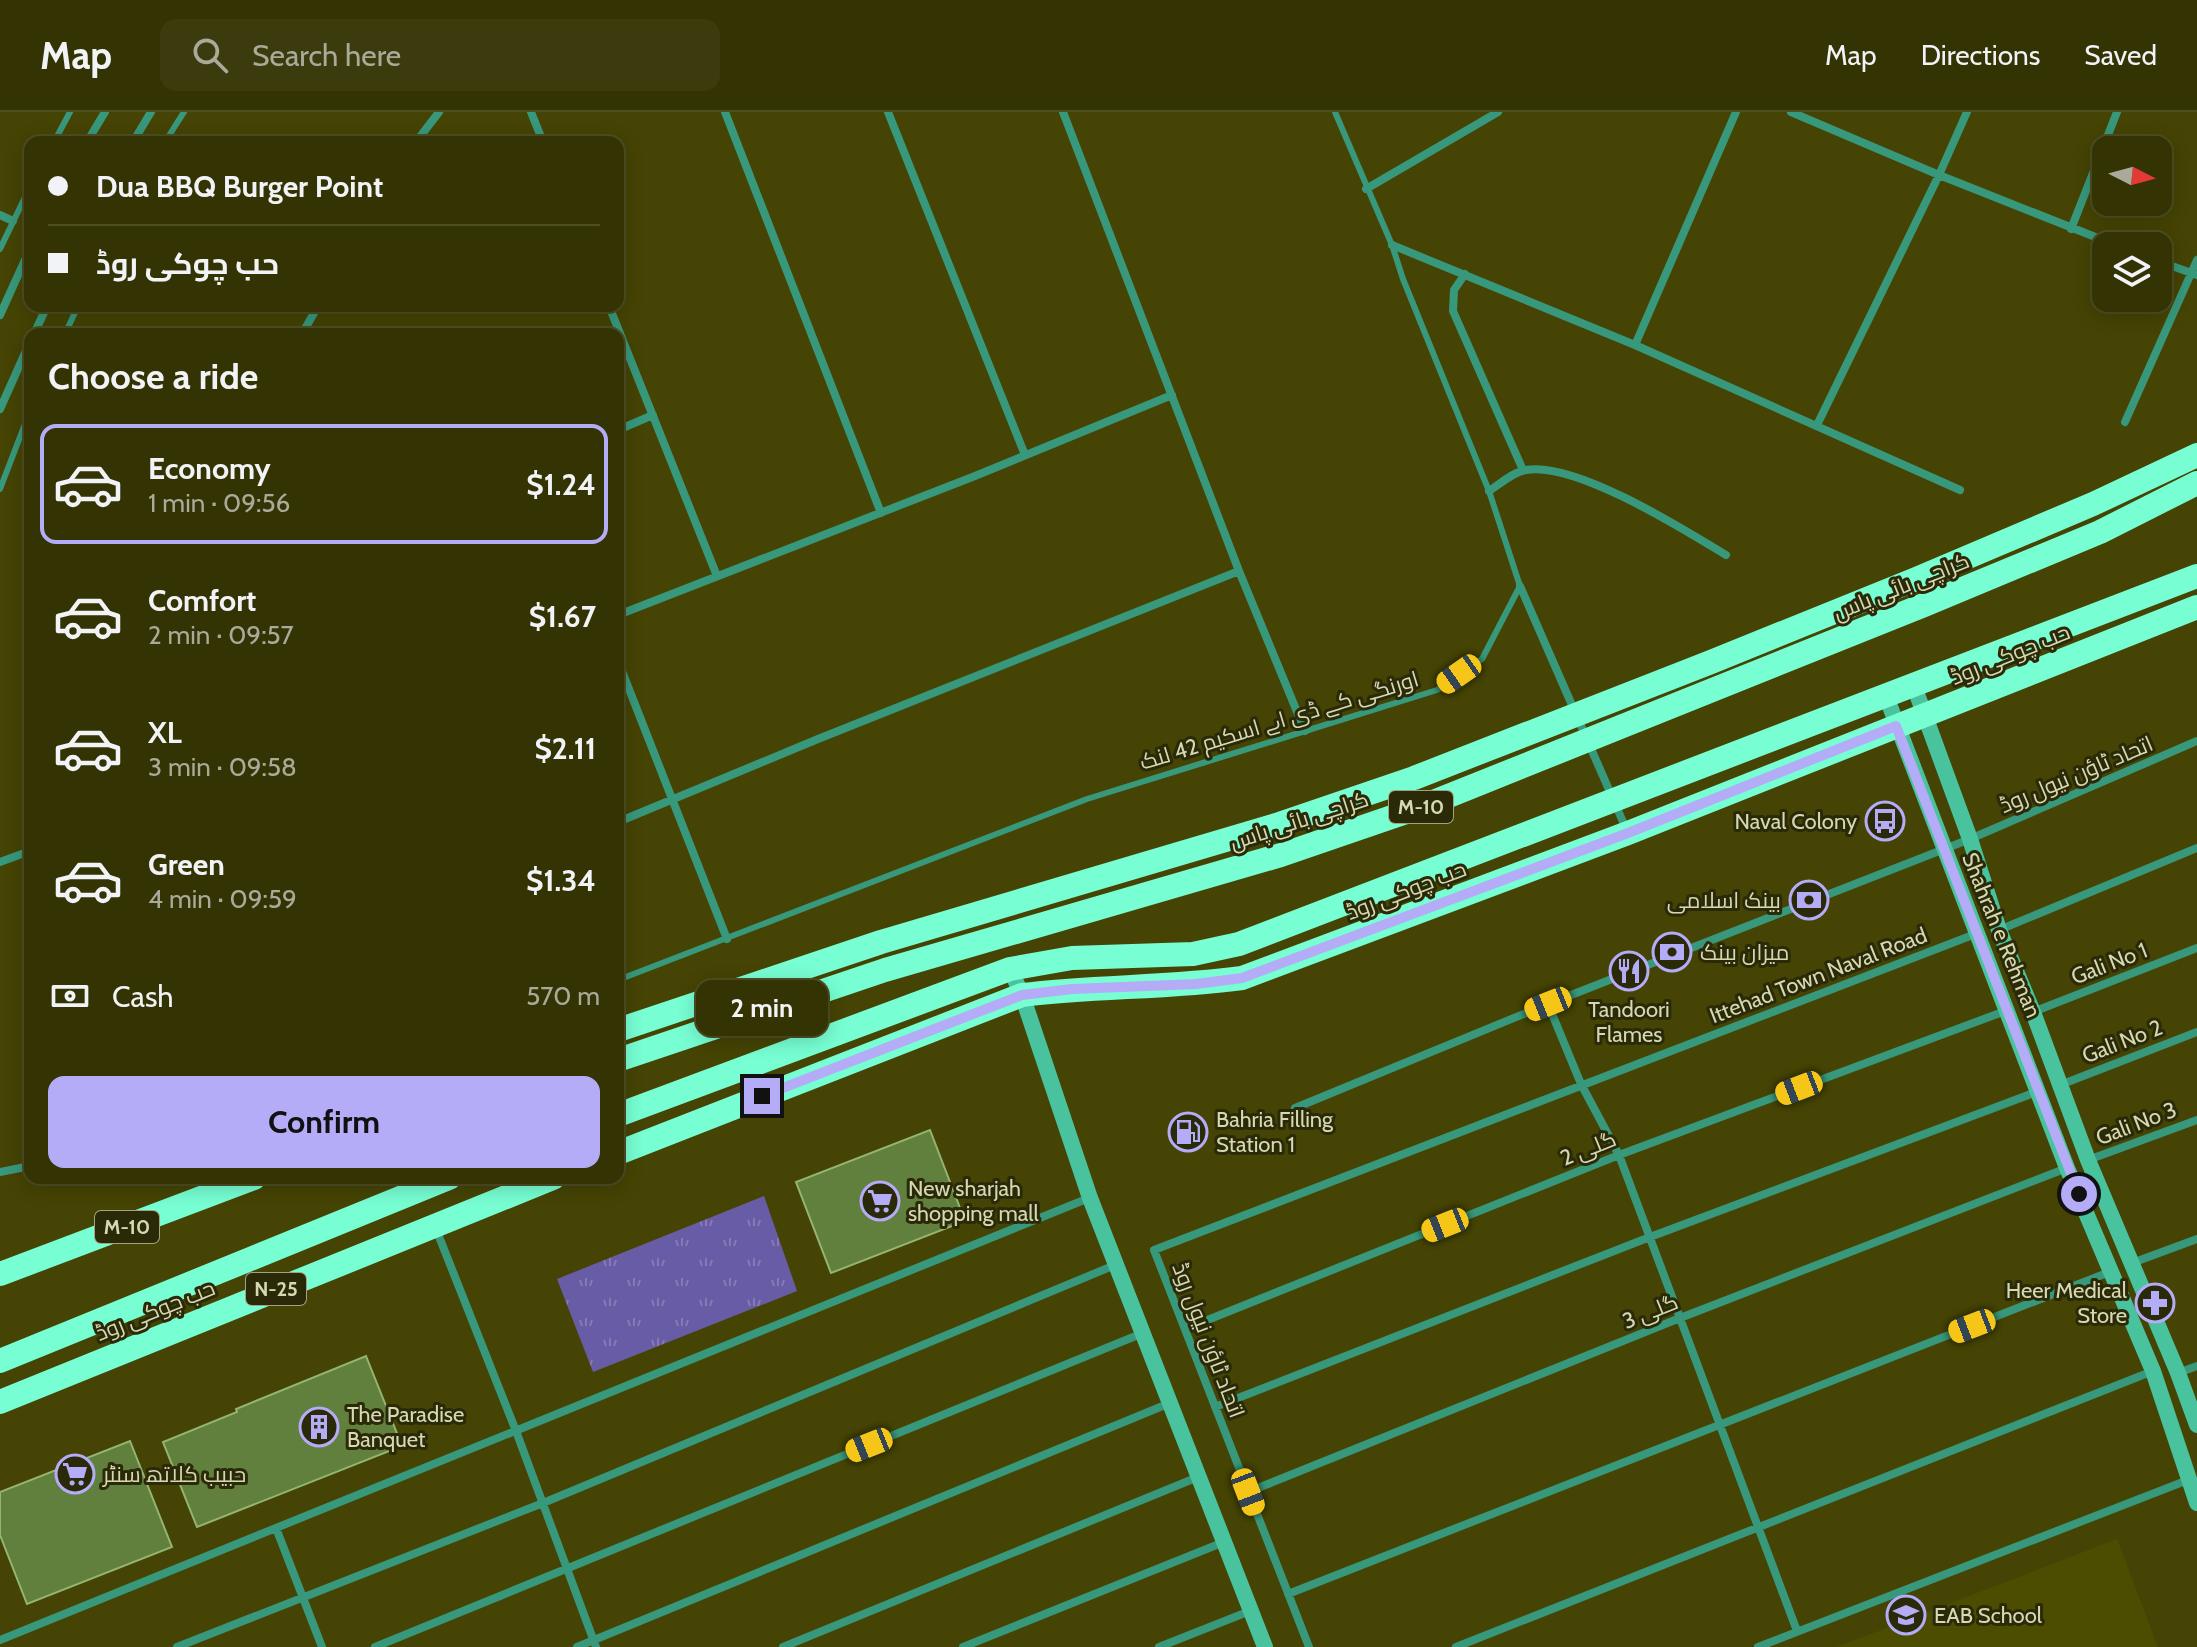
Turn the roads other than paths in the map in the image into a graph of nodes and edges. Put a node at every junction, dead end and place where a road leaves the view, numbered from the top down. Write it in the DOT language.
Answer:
graph roads {
  1 [pos="70,112"];
  2 [pos="105,112"];
  3 [pos="151,112"];
  4 [pos="184,112"];
  5 [pos="439,112"];
  6 [pos="531,112"];
  7 [pos="725,112"];
  8 [pos="888,112"];
  9 [pos="1063,112"];
  10 [pos="1335,112"];
  11 [pos="1498,112"];
  12 [pos="1736,112"];
  13 [pos="1791,112"];
  14 [pos="1967,112"];
  15 [pos="2117,112"];
  16 [pos="57,136"];
  17 [pos="91,136"];
  18 [pos="137,136"];
  19 [pos="169,136"];
  20 [pos="421,136"];
  21 [pos="541,136"];
  22 [pos="1939,175"];
  23 [pos="1366,189"];
  24 [pos="24,199"];
  25 [pos="0,215"];
  26 [pos="13,221"];
  27 [pos="2071,229"];
  28 [pos="2092,237"];
  29 [pos="1392,245"];
  30 [pos="0,249"];
  31 [pos="2197,260"];
  32 [pos="24,262"];
  33 [pos="2172,266"];
  34 [pos="1465,274"];
  35 [pos="2194,274"];
  36 [pos="0,315"];
  37 [pos="624,343"];
  38 [pos="1635,345"];
  39 [pos="24,355"];
  40 [pos="1172,395"];
  41 [pos="0,409"];
  42 [pos="653,415"];
  43 [pos="2125,422"];
  44 [pos="1817,425"];
  45 [pos="24,427"];
  46 [pos="624,427"];
  47 [pos="1025,455"];
  48 [pos="2197,455"];
  49 [pos="1523,470"];
  50 [pos="2197,483"];
  51 [pos="0,489"];
  52 [pos="1960,490"];
  53 [pos="1489,491"];
  54 [pos="881,513"];
  55 [pos="1726,555"];
  56 [pos="1239,571"];
  57 [pos="717,576"];
  58 [pos="2197,576"];
  59 [pos="1520,586"];
  60 [pos="2197,607"];
  61 [pos="624,613"];
  62 [pos="624,676"];
  63 [pos="1914,686"];
  64 [pos="1886,696"];
  65 [pos="1925,716"];
  66 [pos="1896,726"];
  67 [pos="1305,731"];
  68 [pos="2197,741"];
  69 [pos="673,800"];
  70 [pos="1613,800"];
  71 [pos="624,820"];
  72 [pos="1628,833"];
  73 [pos="1970,839"];
  74 [pos="2197,848"];
  75 [pos="1944,849"];
  76 [pos="24,854"];
  77 [pos="0,862"];
  78 [pos="1999,930"];
  79 [pos="1978,933"];
  80 [pos="727,939"];
  81 [pos="2197,948"];
  82 [pos="1010,969"];
  83 [pos="624,978"];
  84 [pos="1022,995"];
  85 [pos="1548,1004"];
  86 [pos="2008,1010"];
  87 [pos="2033,1012"];
  88 [pos="624,1028"];
  89 [pos="2197,1032"];
  90 [pos="624,1058"];
  91 [pos="1581,1084"];
  92 [pos="2060,1085"];
  93 [pos="2040,1091"];
  94 [pos="1295,1108"];
  95 [pos="624,1113"];
  96 [pos="2197,1120"];
  97 [pos="624,1151"];
  98 [pos="1619,1155"];
  99 [pos="2088,1160"];
  100 [pos="24,1167"];
  101 [pos="2067,1168"];
  102 [pos="0,1172"];
  103 [pos="238,1184"];
  104 [pos="434,1184"];
  105 [pos="537,1184"];
  106 [pos="1090,1198"];
  107 [pos="434,1224"];
  108 [pos="1650,1237"];
  109 [pos="2197,1239"];
  110 [pos="2132,1263"];
  111 [pos="1116,1265"];
  112 [pos="2113,1271"];
  113 [pos="0,1274"];
  114 [pos="1680,1318"];
  115 [pos="1185,1329"];
  116 [pos="1143,1333"];
  117 [pos="0,1361"];
  118 [pos="2197,1366"];
  119 [pos="2153,1371"];
  120 [pos="2178,1373"];
  121 [pos="0,1402"];
  122 [pos="1170,1403"];
  123 [pos="1215,1407"];
  124 [pos="1720,1425"];
  125 [pos="2197,1425"];
  126 [pos="516,1431"];
  127 [pos="1198,1477"];
  128 [pos="2188,1480"];
  129 [pos="1248,1492"];
  130 [pos="543,1503"];
  131 [pos="2197,1503"];
  132 [pos="1757,1527"];
  133 [pos="276,1528"];
  134 [pos="1224,1542"];
  135 [pos="567,1568"];
  136 [pos="1288,1594"];
  137 [pos="303,1598"];
  138 [pos="1250,1611"];
  139 [pos="1797,1631"];
  140 [pos="0,1640"];
  141 [pos="595,1644"];
  142 [pos="177,1647"];
  143 [pos="322,1647"];
  144 [pos="375,1647"];
  145 [pos="577,1647"];
  146 [pos="783,1647"];
  147 [pos="963,1647"];
  148 [pos="1159,1647"];
  149 [pos="1265,1647"];
  150 [pos="1309,1647"];
  151 [pos="1456,1647"];
  152 [pos="1758,1647"];
  1 -- 16 [label="lane"];
  2 -- 17 [label="street"];
  3 -- 18 [label="street"];
  4 -- 19 [label="lane"];
  5 -- 20 [label="street"];
  6 -- 21 [label="street"];
  7 -- 54 [label="street"];
  8 -- 47 [label="street"];
  9 -- 40 [label="street"];
  10 -- 23 [label="lane"];
  11 -- 23 [label="street"];
  12 -- 38 [label="street"];
  13 -- 22 [label="street"];
  14 -- 22 [label="street"];
  15 -- 27 [label="street"];
  22 -- 27 [label="street"];
  22 -- 44 [label="street"];
  23 -- 29 [label="lane"];
  24 -- 26 [label="lane"];
  25 -- 26 [label="street"];
  26 -- 30 [label="lane"];
  27 -- 28 [label="street"];
  29 -- 34 [label="street"];
  29 -- 53 [label="lane"];
  31 -- 35 [label="street"];
  32 -- 36 [label="street"];
  33 -- 35 [label="street"];
  34 -- 38 [label="street"];
  34 -- 49 [label="street"];
  35 -- 43 [label="street"];
  37 -- 42 [label="street"];
  38 -- 44 [label="street"];
  39 -- 41 [label="street"];
  40 -- 47 [label="street"];
  40 -- 56 [label="street"];
  42 -- 46 [label="street"];
  42 -- 57 [label="street"];
  44 -- 52 [label="street"];
  45 -- 51 [label="lane"];
  47 -- 54 [label="street"];
  48 -- 88 [label="highway, کراچی بائی پاس / M-10"];
  49 -- 53 [label="street"];
  49 -- 55 [label="street"];
  50 -- 90 [label="highway, کراچی بائی پاس / M-10"];
  53 -- 59 [label="lane"];
  54 -- 57 [label="street"];
  56 -- 67 [label="street"];
  56 -- 69 [label="street"];
  57 -- 61 [label="street"];
  58 -- 63 [label="highway"];
  59 -- 67 [label="lane, اورنگی کے ڈی اے اسکیم 42 لنک"];
  59 -- 70 [label="street"];
  60 -- 65 [label="highway, حب چوکی روڈ"];
  62 -- 69 [label="street"];
  63 -- 64 [label="highway"];
  63 -- 65 [label="main road, Shahrah e Rehman"];
  64 -- 66 [label="main road, Shahrah e Rehman"];
  64 -- 70 [label="highway"];
  65 -- 66 [label="highway, حب چوکی روڈ"];
  65 -- 73 [label="main road, Shahrah e Rehman"];
  66 -- 72 [label="highway, حب چوکی روڈ"];
  66 -- 75 [label="main road, Shahrah e Rehman"];
  67 -- 80 [label="lane, اورنگی کے ڈی اے اسکیم 42 لنک"];
  68 -- 73 [label="street, اتحاد ٹاؤن نیول روڈ"];
  69 -- 71 [label="street"];
  69 -- 80 [label="street"];
  70 -- 72 [label="street"];
  70 -- 82 [label="highway"];
  72 -- 84 [label="highway, حب چوکی روڈ"];
  73 -- 75 [label="street, اتحاد ٹاؤن نیول روڈ"];
  73 -- 78 [label="main road, Shahrah e Rehman"];
  74 -- 78 [label="street"];
  75 -- 79 [label="main road, Shahrah e Rehman"];
  75 -- 85 [label="street, اتحاد ٹاؤن نیول روڈ"];
  76 -- 77 [label="street"];
  78 -- 87 [label="main road, Shahrah e Rehman"];
  79 -- 86 [label="main road, Shahrah e Rehman"];
  79 -- 91 [label="street, Ittehad Town Naval Road"];
  80 -- 83 [label="lane, اورنگی کے ڈی اے اسکیم 42 لنک"];
  81 -- 87 [label="street, Gali No 1"];
  82 -- 84 [label="main road"];
  82 -- 95 [label="highway"];
  84 -- 97 [label="highway, حب چوکی روڈ"];
  84 -- 106 [label="main road"];
  85 -- 91 [label="street"];
  85 -- 94 [label="street, اتحاد ٹاؤن نیول روڈ"];
  86 -- 93 [label="main road, Shahrah e Rehman"];
  86 -- 98 [label="street, گلی 2"];
  87 -- 92 [label="main road, Shahrah e Rehman"];
  89 -- 92 [label="street, Gali No 2"];
  91 -- 98 [label="street"];
  91 -- 115 [label="street, اتحاد ٹاؤن نیول روڈ"];
  92 -- 99 [label="main road, Shahrah e Rehman"];
  93 -- 101 [label="main road, Shahrah e Rehman"];
  93 -- 108 [label="street"];
  96 -- 99 [label="street, Gali No 3"];
  98 -- 108 [label="street"];
  98 -- 115 [label="street, گلی 2"];
  99 -- 110 [label="main road, Shahrah e Rehman"];
  100 -- 102 [label="street"];
  101 -- 112 [label="main road, Shahrah e Rehman"];
  101 -- 114 [label="street, گلی 3"];
  103 -- 113 [label="highway, M-10"];
  104 -- 117 [label="highway"];
  105 -- 107 [label="highway, حب چوکی روڈ / N-25"];
  106 -- 111 [label="main road"];
  106 -- 126 [label="street"];
  107 -- 121 [label="highway, حب چوکی روڈ / N-25"];
  107 -- 126 [label="street"];
  108 -- 114 [label="street"];
  108 -- 123 [label="street"];
  109 -- 110 [label="street"];
  110 -- 120 [label="main road, Shahrah e Rehman"];
  111 -- 116 [label="main road"];
  111 -- 130 [label="street"];
  112 -- 119 [label="main road, Shahrah e Rehman"];
  112 -- 124 [label="street"];
  114 -- 124 [label="street"];
  114 -- 129 [label="street, گلی 3"];
  115 -- 123 [label="street, اتحاد ٹاؤن نیول روڈ"];
  116 -- 122 [label="main road"];
  116 -- 135 [label="street"];
  118 -- 120 [label="street"];
  119 -- 128 [label="main road, Shahrah e Rehman"];
  119 -- 132 [label="street"];
  120 -- 125 [label="main road, Shahrah e Rehman"];
  122 -- 127 [label="main road"];
  122 -- 141 [label="street"];
  123 -- 129 [label="street, اتحاد ٹاؤن نیول روڈ"];
  124 -- 132 [label="street"];
  124 -- 136 [label="street"];
  126 -- 130 [label="street"];
  126 -- 133 [label="street"];
  127 -- 134 [label="main road"];
  127 -- 146 [label="street"];
  128 -- 131 [label="main road, Shahrah e Rehman"];
  128 -- 139 [label="street"];
  129 -- 136 [label="street, اتحاد ٹاؤن نیول روڈ"];
  130 -- 135 [label="street"];
  130 -- 137 [label="street"];
  132 -- 139 [label="street"];
  132 -- 151 [label="street"];
  133 -- 137 [label="street"];
  133 -- 140 [label="street"];
  134 -- 138 [label="main road"];
  134 -- 147 [label="street"];
  135 -- 141 [label="street"];
  135 -- 144 [label="street"];
  136 -- 150 [label="street, اتحاد ٹاؤن نیول روڈ"];
  137 -- 142 [label="street"];
  137 -- 143 [label="street"];
  138 -- 148 [label="street"];
  138 -- 149 [label="main road"];
  139 -- 152 [label="street"];
  141 -- 145 [label="street"];
}
